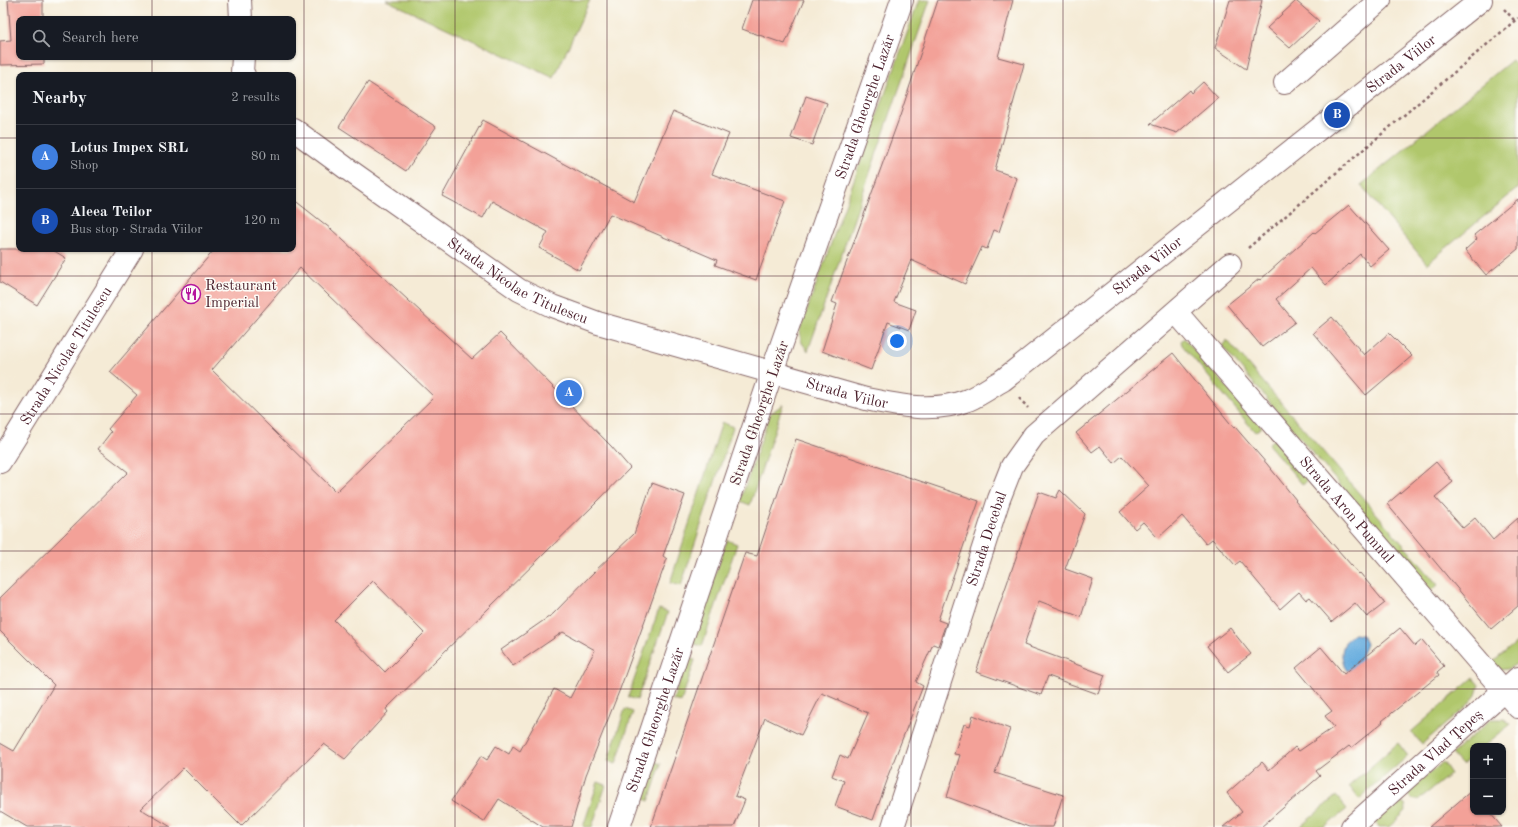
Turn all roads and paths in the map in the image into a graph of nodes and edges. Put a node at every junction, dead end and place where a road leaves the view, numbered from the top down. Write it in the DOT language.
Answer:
graph roads {
  1 [pos="240,0"];
  2 [pos="902,0"];
  3 [pos="1380,0"];
  4 [pos="1481,0"];
  5 [pos="241,16"];
  6 [pos="1518,18"];
  7 [pos="1285,83"];
  8 [pos="296,131"];
  9 [pos="130,252"];
  10 [pos="1230,264"];
  11 [pos="1176,312"];
  12 [pos="772,372"];
  13 [pos="1003,380"];
  14 [pos="1044,427"];
  15 [pos="0,462"];
  16 [pos="1511,684"];
  17 [pos="1518,707"];
  18 [pos="620,827"];
  19 [pos="892,827"];
  20 [pos="1352,827"];
  1 -- 5 [label="street"];
  2 -- 12 [label="street, Strada Gheorghe Lazăr"];
  3 -- 7 [label="street"];
  4 -- 13 [label="street, Strada Viilor"];
  6 -- 10 [label="path"];
  8 -- 12 [label="street, Strada Nicolae Titulescu"];
  9 -- 15 [label="street, Strada Nicolae Titulescu"];
  10 -- 11 [label="street, Strada Decebal"];
  11 -- 14 [label="street, Strada Decebal"];
  11 -- 16 [label="street, Strada Aron Pumnul"];
  12 -- 13 [label="street, Strada Viilor"];
  12 -- 18 [label="street, Strada Gheorghe Lazăr"];
  13 -- 14 [label="path"];
  14 -- 19 [label="street, Strada Decebal"];
  16 -- 17 [label="street, Strada Aron Pumnul"];
  16 -- 20 [label="street, Strada Vlad Țepeș"];
}
